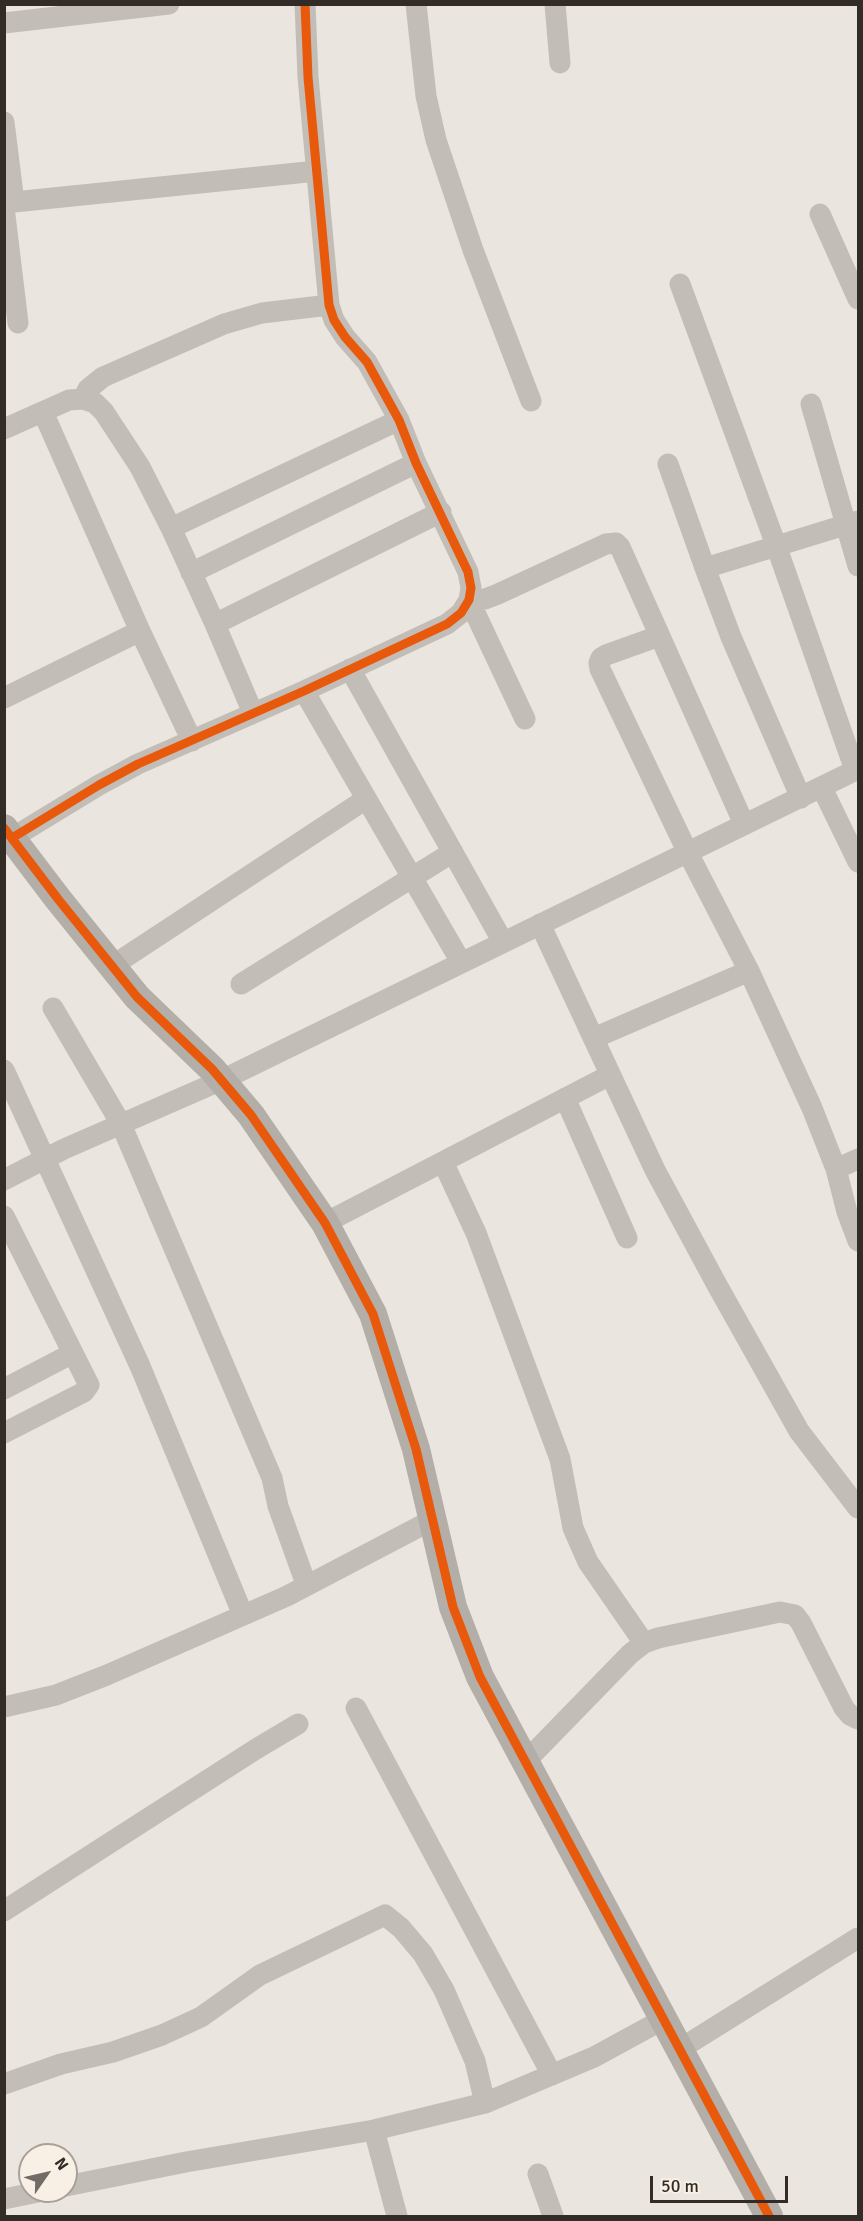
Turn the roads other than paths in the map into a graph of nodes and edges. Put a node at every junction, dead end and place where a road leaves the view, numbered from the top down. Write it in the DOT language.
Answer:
graph roads {
  1 [pos="170,4"];
  2 [pos="305,4"];
  3 [pos="416,4"];
  4 [pos="555,4"];
  5 [pos="4,23"];
  6 [pos="560,63"];
  7 [pos="4,122"];
  8 [pos="317,171"];
  9 [pos="8,204"];
  10 [pos="819,214"];
  11 [pos="680,284"];
  12 [pos="858,298"];
  13 [pos="329,305"];
  14 [pos="18,323"];
  15 [pos="83,399"];
  16 [pos="531,401"];
  17 [pos="811,404"];
  18 [pos="43,412"];
  19 [pos="399,420"];
  20 [pos="4,429"];
  21 [pos="416,463"];
  22 [pos="668,464"];
  23 [pos="441,512"];
  24 [pos="853,522"];
  25 [pos="171,528"];
  26 [pos="776,544"];
  27 [pos="858,566"];
  28 [pos="705,568"];
  29 [pos="191,573"];
  30 [pos="469,600"];
  31 [pos="215,624"];
  32 [pos="140,631"];
  33 [pos="659,636"];
  34 [pos="350,669"];
  35 [pos="304,691"];
  36 [pos="4,698"];
  37 [pos="253,713"];
  38 [pos="525,719"];
  39 [pos="192,741"];
  40 [pos="856,769"];
  41 [pos="822,788"];
  42 [pos="801,798"];
  43 [pos="366,799"];
  44 [pos="744,824"];
  45 [pos="8,833"];
  46 [pos="687,851"];
  47 [pos="453,852"];
  48 [pos="858,862"];
  49 [pos="412,878"];
  50 [pos="540,924"];
  51 [pos="503,942"];
  52 [pos="461,962"];
  53 [pos="112,966"];
  54 [pos="749,971"];
  55 [pos="241,984"];
  56 [pos="53,1008"];
  57 [pos="594,1038"];
  58 [pos="4,1070"];
  59 [pos="610,1075"];
  60 [pos="222,1080"];
  61 [pos="565,1098"];
  62 [pos="121,1124"];
  63 [pos="46,1158"];
  64 [pos="858,1159"];
  65 [pos="443,1162"];
  66 [pos="836,1169"];
  67 [pos="4,1180"];
  68 [pos="4,1216"];
  69 [pos="325,1223"];
  70 [pos="627,1238"];
  71 [pos="858,1240"];
  72 [pos="73,1353"];
  73 [pos="4,1389"];
  74 [pos="4,1433"];
  75 [pos="858,1508"];
  76 [pos="432,1520"];
  77 [pos="306,1584"];
  78 [pos="243,1615"];
  79 [pos="644,1643"];
  80 [pos="4,1707"];
  81 [pos="356,1708"];
  82 [pos="858,1719"];
  83 [pos="298,1724"];
  84 [pos="526,1761"];
  85 [pos="4,1911"];
  86 [pos="858,1938"];
  87 [pos="662,2020"];
  88 [pos="680,2049"];
  89 [pos="552,2075"];
  90 [pos="4,2084"];
  91 [pos="485,2103"];
  92 [pos="374,2130"];
  93 [pos="538,2174"];
  94 [pos="78,2184"];
  95 [pos="397,2217"];
  96 [pos="552,2217"];
  97 [pos="769,2217"];
  1 -- 5 [label="street"];
  2 -- 8 [label="street"];
  3 -- 16 [label="street"];
  4 -- 6 [label="street"];
  7 -- 9 [label="street"];
  8 -- 9 [label="street"];
  8 -- 13 [label="street"];
  9 -- 14 [label="street"];
  10 -- 12 [label="street"];
  11 -- 26 [label="street"];
  13 -- 15 [label="street"];
  13 -- 19 [label="street"];
  15 -- 18 [label="street"];
  15 -- 25 [label="street"];
  17 -- 24 [label="street"];
  18 -- 20 [label="street"];
  18 -- 32 [label="street"];
  19 -- 21 [label="street"];
  19 -- 25 [label="street"];
  21 -- 23 [label="street"];
  21 -- 29 [label="street"];
  22 -- 28 [label="street"];
  23 -- 30 [label="street"];
  23 -- 31 [label="street"];
  24 -- 26 [label="street"];
  24 -- 27 [label="street"];
  25 -- 29 [label="street"];
  26 -- 28 [label="street"];
  26 -- 40 [label="street"];
  28 -- 42 [label="street"];
  29 -- 31 [label="street"];
  30 -- 33 [label="street"];
  30 -- 34 [label="street"];
  30 -- 38 [label="street"];
  31 -- 37 [label="street"];
  32 -- 36 [label="street"];
  32 -- 39 [label="street"];
  33 -- 44 [label="street"];
  33 -- 46 [label="street"];
  34 -- 35 [label="street"];
  34 -- 47 [label="street"];
  35 -- 37 [label="street"];
  35 -- 43 [label="street"];
  37 -- 39 [label="street"];
  39 -- 45 [label="street"];
  40 -- 41 [label="street"];
  41 -- 42 [label="street"];
  41 -- 48 [label="street"];
  42 -- 44 [label="street"];
  43 -- 49 [label="street"];
  43 -- 53 [label="street"];
  44 -- 46 [label="street"];
  45 -- 53 [label="street"];
  46 -- 50 [label="street"];
  46 -- 54 [label="street"];
  47 -- 49 [label="street"];
  47 -- 51 [label="street"];
  49 -- 52 [label="street"];
  49 -- 55 [label="street"];
  50 -- 51 [label="street"];
  50 -- 57 [label="street"];
  51 -- 52 [label="street"];
  52 -- 60 [label="street"];
  53 -- 60 [label="street"];
  54 -- 57 [label="street"];
  54 -- 66 [label="street"];
  56 -- 62 [label="street"];
  57 -- 59 [label="street"];
  58 -- 63 [label="street"];
  59 -- 61 [label="street"];
  59 -- 75 [label="street"];
  60 -- 62 [label="street"];
  60 -- 69 [label="street"];
  61 -- 65 [label="street"];
  61 -- 70 [label="street"];
  62 -- 63 [label="street"];
  62 -- 77 [label="street"];
  63 -- 67 [label="street"];
  63 -- 78 [label="street"];
  64 -- 66 [label="street"];
  65 -- 69 [label="street"];
  65 -- 79 [label="street"];
  66 -- 71 [label="street"];
  68 -- 72 [label="street"];
  69 -- 76 [label="street"];
  72 -- 73 [label="street"];
  72 -- 74 [label="street"];
  76 -- 77 [label="street"];
  76 -- 84 [label="street"];
  77 -- 78 [label="street"];
  78 -- 80 [label="street"];
  79 -- 82 [label="street"];
  79 -- 84 [label="street"];
  81 -- 89 [label="street"];
  83 -- 85 [label="street"];
  84 -- 87 [label="street"];
  86 -- 88 [label="street"];
  87 -- 88 [label="street"];
  87 -- 89 [label="street"];
  88 -- 97 [label="street"];
  89 -- 91 [label="street"];
  90 -- 91 [label="street"];
  91 -- 92 [label="street"];
  92 -- 94 [label="street"];
  92 -- 95 [label="street"];
  93 -- 96 [label="street"];
}
